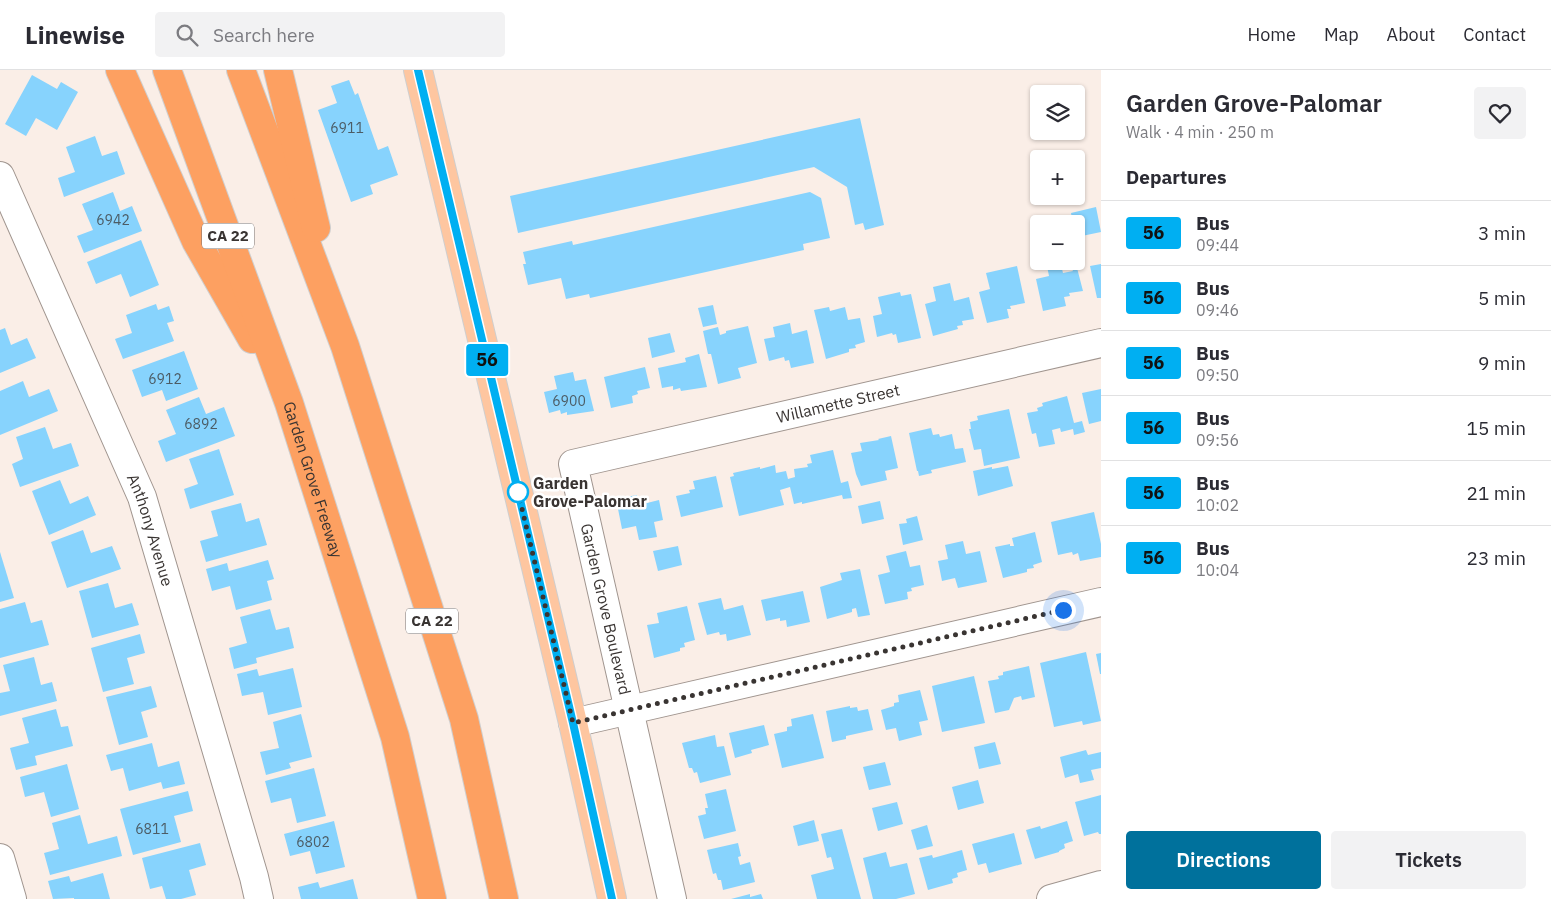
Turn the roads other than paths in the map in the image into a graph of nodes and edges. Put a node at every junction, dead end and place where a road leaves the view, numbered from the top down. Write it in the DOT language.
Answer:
graph roads {
  1 [pos="120,70"];
  2 [pos="167,70"];
  3 [pos="241,70"];
  4 [pos="278,70"];
  5 [pos="418,70"];
  6 [pos="0,176"];
  7 [pos="1101,343"];
  8 [pos="345,346"];
  9 [pos="289,403"];
  10 [pos="573,464"];
  11 [pos="1101,602"];
  12 [pos="629,709"];
  13 [pos="573,723"];
  14 [pos="0,858"];
  15 [pos="1101,885"];
  16 [pos="12,899"];
  17 [pos="259,899"];
  18 [pos="432,899"];
  19 [pos="504,899"];
  20 [pos="612,899"];
  21 [pos="672,899"];
  22 [pos="1051,899"];
  1 -- 9 [label="highway"];
  2 -- 9 [label="highway, Garden Grove Freeway / CA 22"];
  3 -- 8 [label="highway, CA 22"];
  4 -- 8 [label="highway"];
  5 -- 13 [label="main road"];
  6 -- 17 [label="street, Anthony Avenue"];
  7 -- 10 [label="street, Willamette Street"];
  8 -- 19 [label="highway, CA 22"];
  9 -- 18 [label="highway, Garden Grove Freeway / CA 22"];
  10 -- 12 [label="street, Garden Grove Boulevard"];
  11 -- 12 [label="street"];
  12 -- 13 [label="street"];
  12 -- 21 [label="street, Garden Grove Boulevard"];
  13 -- 20 [label="main road"];
  14 -- 16 [label="street"];
  15 -- 22 [label="street"];
}
